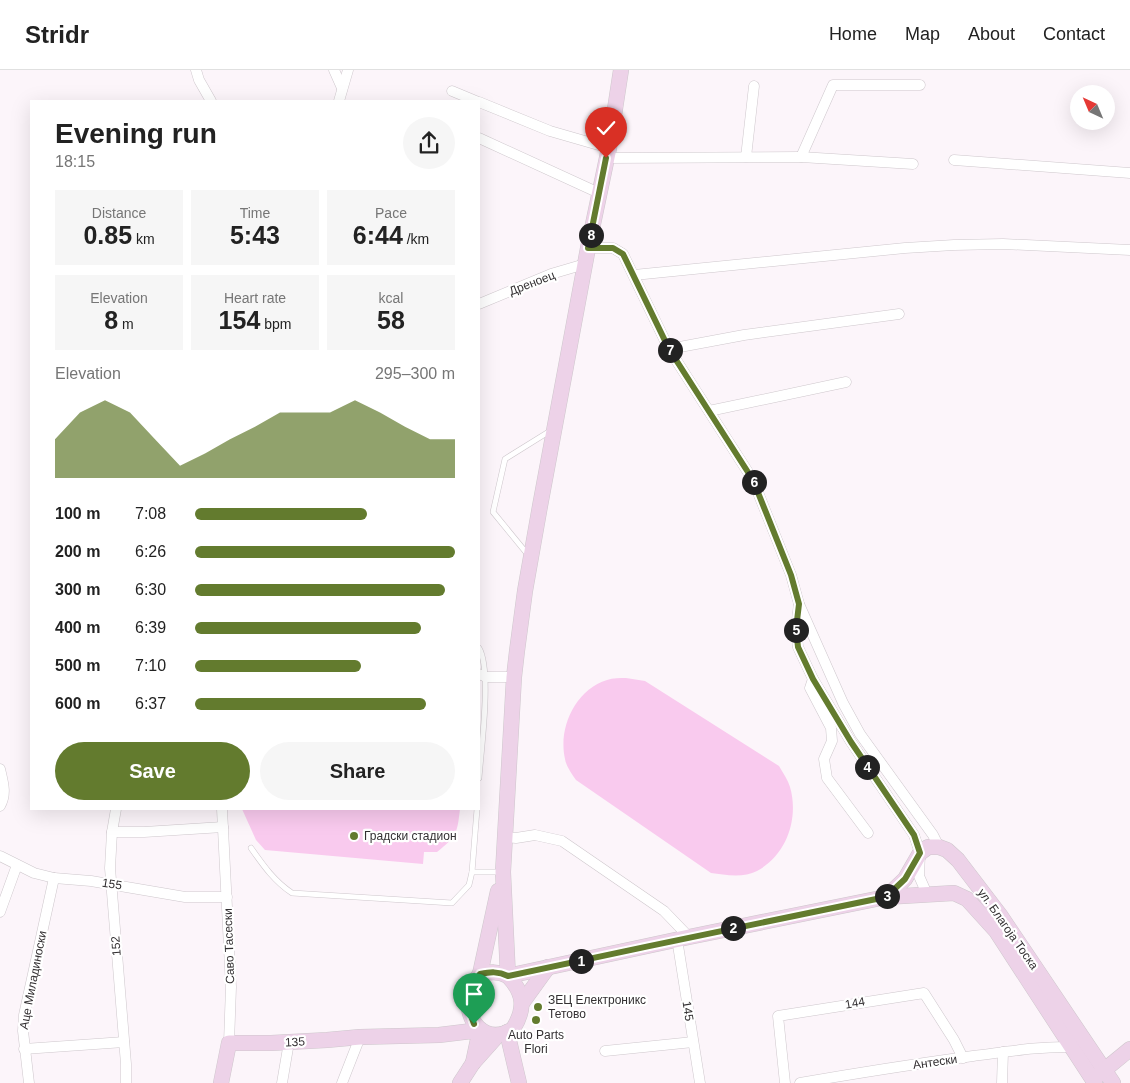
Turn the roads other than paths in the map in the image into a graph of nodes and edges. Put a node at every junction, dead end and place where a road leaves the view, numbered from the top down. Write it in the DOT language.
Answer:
graph roads {
  1 [pos="196,70"];
  2 [pos="334,70"];
  3 [pos="348,70"];
  4 [pos="621,70"];
  5 [pos="920,85"];
  6 [pos="754,86"];
  7 [pos="342,88"];
  8 [pos="452,91"];
  9 [pos="210,100"];
  10 [pos="339,100"];
  11 [pos="473,100"];
  12 [pos="480,103"];
  13 [pos="480,138"];
  14 [pos="607,153"];
  15 [pos="746,157"];
  16 [pos="801,157"];
  17 [pos="954,160"];
  18 [pos="914,164"];
  19 [pos="1130,173"];
  20 [pos="599,193"];
  21 [pos="588,248"];
  22 [pos="1130,250"];
  23 [pos="585,264"];
  24 [pos="634,276"];
  25 [pos="480,304"];
  26 [pos="899,314"];
  27 [pos="669,349"];
  28 [pos="846,382"];
  29 [pos="708,411"];
  30 [pos="555,428"];
  31 [pos="532,559"];
  32 [pos="799,604"];
  33 [pos="480,650"];
  34 [pos="482,675"];
  35 [pos="514,677"];
  36 [pos="813,679"];
  37 [pos="480,744"];
  38 [pos="0,769"];
  39 [pos="0,806"];
  40 [pos="116,810"];
  41 [pos="222,810"];
  42 [pos="477,810"];
  43 [pos="222,827"];
  44 [pos="112,832"];
  45 [pos="868,834"];
  46 [pos="505,837"];
  47 [pos="939,847"];
  48 [pos="251,848"];
  49 [pos="920,853"];
  50 [pos="0,856"];
  51 [pos="17,865"];
  52 [pos="966,871"];
  53 [pos="472,872"];
  54 [pos="503,872"];
  55 [pos="54,878"];
  56 [pos="112,884"];
  57 [pos="954,893"];
  58 [pos="927,894"];
  59 [pos="227,897"];
  60 [pos="886,897"];
  61 [pos="0,912"];
  62 [pos="683,938"];
  63 [pos="548,967"];
  64 [pos="480,974"];
  65 [pos="508,976"];
  66 [pos="522,1002"];
  67 [pos="480,1030"];
  68 [pos="503,1034"];
  69 [pos="360,1036"];
  70 [pos="124,1042"];
  71 [pos="289,1042"];
  72 [pos="693,1042"];
  73 [pos="229,1043"];
  74 [pos="1072,1047"];
  75 [pos="24,1049"];
  76 [pos="1130,1049"];
  77 [pos="605,1051"];
  78 [pos="1003,1052"];
  79 [pos="963,1058"];
  80 [pos="473,1063"];
  81 [pos="1105,1069"];
  82 [pos="1094,1081"];
  83 [pos="29,1083"];
  84 [pos="126,1083"];
  85 [pos="221,1083"];
  86 [pos="282,1083"];
  87 [pos="342,1083"];
  88 [pos="460,1083"];
  89 [pos="519,1083"];
  90 [pos="700,1083"];
  91 [pos="786,1083"];
  92 [pos="800,1083"];
  93 [pos="1002,1083"];
  94 [pos="1113,1083"];
  1 -- 9 [label="street"];
  2 -- 7 [label="street"];
  3 -- 7 [label="street"];
  4 -- 14 [label="main road"];
  5 -- 16 [label="street"];
  6 -- 15 [label="street"];
  7 -- 10 [label="street"];
  8 -- 11 [label="street"];
  12 -- 14 [label="street"];
  13 -- 20 [label="street"];
  14 -- 15 [label="street"];
  14 -- 20 [label="main road"];
  15 -- 16 [label="street"];
  16 -- 18 [label="street"];
  17 -- 19 [label="street"];
  20 -- 21 [label="main road"];
  21 -- 23 [label="main road"];
  21 -- 24 [label="street"];
  22 -- 24 [label="street"];
  23 -- 25 [label="street, Дреноец"];
  23 -- 30 [label="main road"];
  24 -- 27 [label="street"];
  26 -- 27 [label="street"];
  27 -- 29 [label="street"];
  28 -- 29 [label="street"];
  29 -- 32 [label="street"];
  30 -- 31 [label="main road"];
  30 -- 31 [label="lane"];
  31 -- 35 [label="main road"];
  32 -- 36 [label="street"];
  32 -- 47 [label="street"];
  33 -- 34 [label="lane"];
  34 -- 35 [label="street"];
  34 -- 37 [label="lane"];
  35 -- 46 [label="main road"];
  36 -- 45 [label="street"];
  36 -- 49 [label="street"];
  38 -- 39 [label="street"];
  40 -- 44 [label="street, 152"];
  41 -- 43 [label="street, Саво Тасески"];
  42 -- 53 [label="lane"];
  43 -- 44 [label="street"];
  43 -- 59 [label="street, Саво Тасески"];
  44 -- 56 [label="street, 152"];
  46 -- 54 [label="main road"];
  46 -- 62 [label="street"];
  47 -- 49 [label="main road"];
  47 -- 52 [label="main road, ул. Благоја Тоска"];
  48 -- 53 [label="lane"];
  49 -- 58 [label="street"];
  49 -- 60 [label="main road"];
  50 -- 51 [label="street, 155"];
  51 -- 55 [label="street, 155"];
  51 -- 61 [label="street"];
  52 -- 57 [label="main road"];
  52 -- 81 [label="main road, ул. Благоја Тоска"];
  53 -- 54 [label="lane"];
  54 -- 64 [label="main road"];
  54 -- 65 [label="main road"];
  55 -- 56 [label="street, 155"];
  55 -- 75 [label="street, Аце Миладиноски"];
  56 -- 59 [label="street, 155"];
  56 -- 70 [label="street, 152"];
  57 -- 58 [label="main road"];
  57 -- 74 [label="main road"];
  58 -- 60 [label="main road"];
  59 -- 73 [label="street, Саво Тасески"];
  60 -- 62 [label="main road"];
  62 -- 63 [label="main road"];
  62 -- 72 [label="street, 145"];
  63 -- 65 [label="main road"];
  63 -- 66 [label="main road"];
  64 -- 65 [label="main road"];
  64 -- 67 [label="main road"];
  65 -- 66 [label="main road"];
  66 -- 68 [label="main road"];
  67 -- 68 [label="main road"];
  67 -- 69 [label="main road, 135"];
  67 -- 80 [label="main road"];
  68 -- 80 [label="main road"];
  68 -- 89 [label="main road"];
  69 -- 71 [label="main road, 135"];
  69 -- 87 [label="street"];
  70 -- 75 [label="street"];
  70 -- 84 [label="street, 152"];
  71 -- 73 [label="main road, 135"];
  71 -- 86 [label="street"];
  72 -- 77 [label="street"];
  72 -- 90 [label="street, 145"];
  73 -- 85 [label="main road, Саво Тасески"];
  74 -- 78 [label="street, Антески"];
  74 -- 82 [label="main road"];
  75 -- 83 [label="street, Аце Миладиноски"];
  76 -- 81 [label="main road"];
  78 -- 79 [label="street, Антески"];
  78 -- 93 [label="street"];
  79 -- 91 [label="street, 144"];
  79 -- 92 [label="street, Антески"];
  80 -- 88 [label="main road"];
  81 -- 82 [label="main road"];
  81 -- 94 [label="main road, ул. Благоја Тоска"];
}
